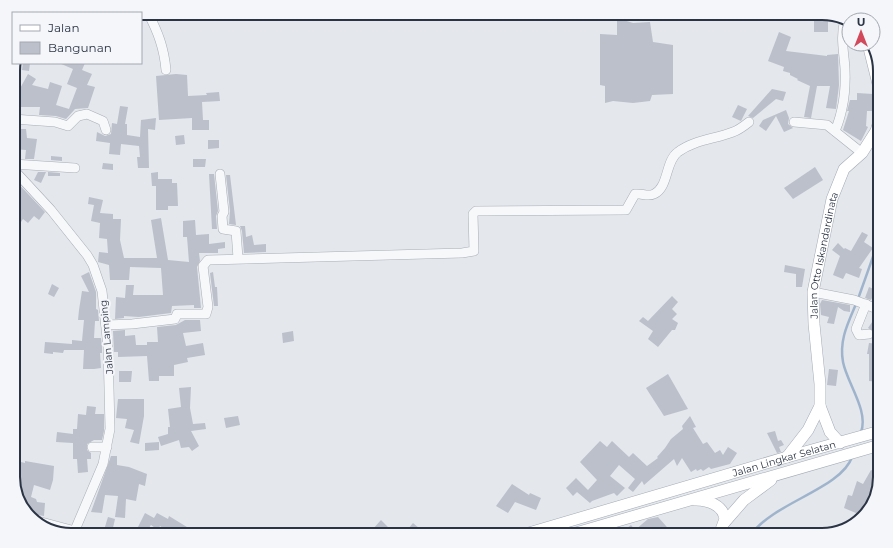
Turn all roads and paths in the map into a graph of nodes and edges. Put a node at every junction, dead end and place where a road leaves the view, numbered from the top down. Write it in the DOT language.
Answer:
graph roads {
  1 [pos="152,20"];
  2 [pos="843,52"];
  3 [pos="166,70"];
  4 [pos="20,120"];
  5 [pos="749,122"];
  6 [pos="794,122"];
  7 [pos="106,130"];
  8 [pos="835,131"];
  9 [pos="873,136"];
  10 [pos="862,152"];
  11 [pos="20,164"];
  12 [pos="75,168"];
  13 [pos="220,174"];
  14 [pos="20,177"];
  15 [pos="238,258"];
  16 [pos="813,292"];
  17 [pos="867,305"];
  18 [pos="106,325"];
  19 [pos="868,334"];
  20 [pos="820,406"];
  21 [pos="873,434"];
  22 [pos="840,443"];
  23 [pos="92,447"];
  24 [pos="107,447"];
  25 [pos="873,447"];
  26 [pos="787,457"];
  27 [pos="786,472"];
  28 [pos="691,500"];
  29 [pos="724,523"];
  30 [pos="54,525"];
  31 [pos="67,528"];
  32 [pos="76,528"];
  33 [pos="546,528"];
  34 [pos="593,528"];
  35 [pos="722,528"];
  1 -- 3 [label="street"];
  2 -- 8 [label="street"];
  4 -- 7 [label="street"];
  5 -- 15 [label="street"];
  6 -- 8 [label="street"];
  8 -- 10 [label="street"];
  9 -- 10 [label="main road, Jalan Otto Iskandardinata"];
  10 -- 16 [label="main road, Jalan Otto Iskandardinata"];
  11 -- 12 [label="street"];
  13 -- 15 [label="street"];
  14 -- 18 [label="street, Jalan Lamping"];
  15 -- 18 [label="street"];
  16 -- 17 [label="street"];
  16 -- 20 [label="main road, Jalan Otto Iskandardinata"];
  17 -- 19 [label="street"];
  18 -- 24 [label="street, Jalan Lamping"];
  20 -- 22 [label="main road"];
  20 -- 26 [label="main road"];
  21 -- 22 [label="main road, Jalan Lingkar Selatan"];
  22 -- 26 [label="main road, Jalan Lingkar Selatan"];
  23 -- 24 [label="street"];
  24 -- 32 [label="street, Jalan Lamping"];
  25 -- 27 [label="main road, Jalan Lingkar Selatan"];
  26 -- 33 [label="main road, Jalan Lingkar Selatan"];
  27 -- 28 [label="main road, Jalan Lingkar Selatan"];
  27 -- 29 [label="main road"];
  28 -- 29 [label="main road"];
  28 -- 34 [label="main road, Jalan Lingkar Selatan"];
  29 -- 35 [label="main road"];
  30 -- 31 [label="street"];
}
